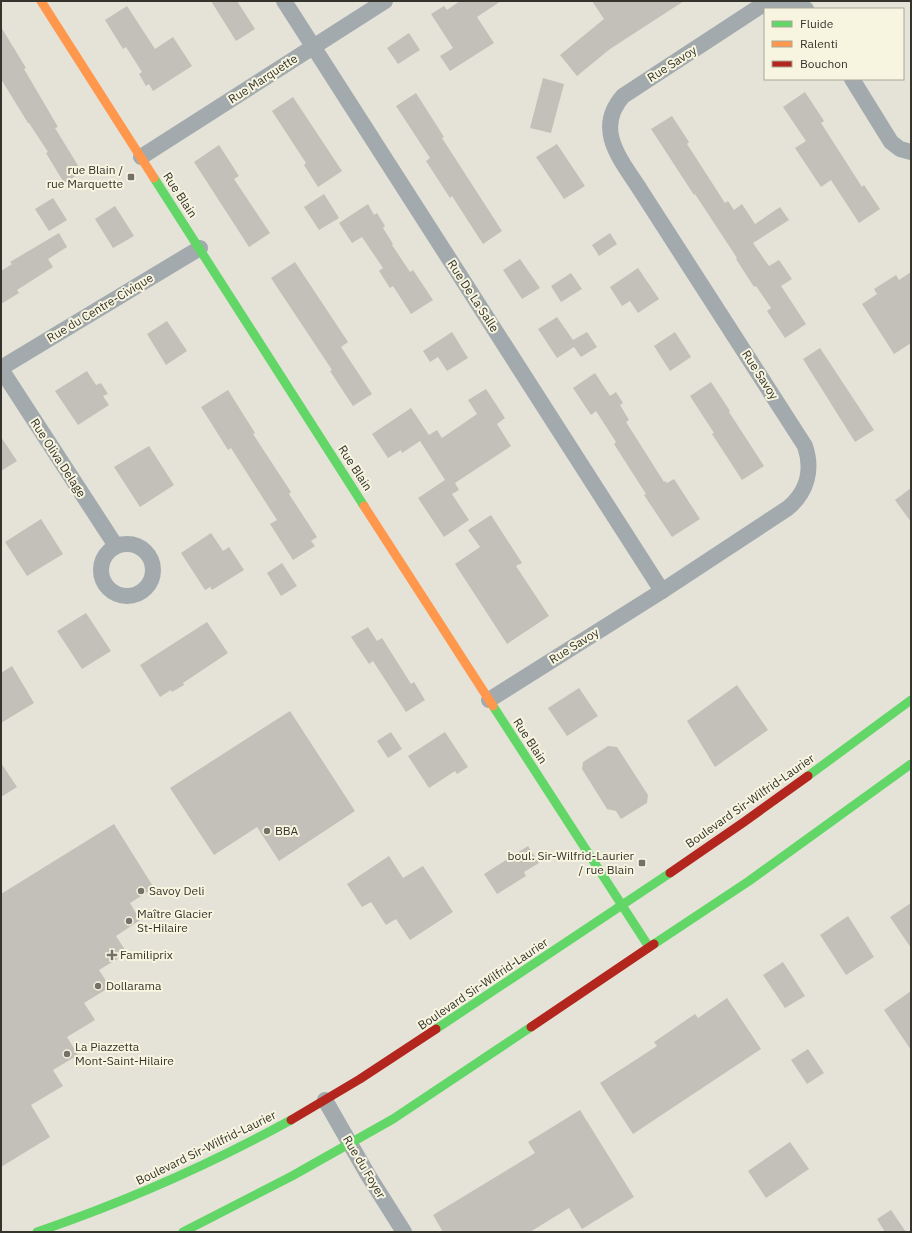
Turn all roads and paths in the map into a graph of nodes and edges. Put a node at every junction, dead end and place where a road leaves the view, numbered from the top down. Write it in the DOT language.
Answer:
graph roads {
  1 [pos="41,1"];
  2 [pos="284,1"];
  3 [pos="385,1"];
  4 [pos="778,1"];
  5 [pos="314,47"];
  6 [pos="853,80"];
  7 [pos="911,152"];
  8 [pos="141,157"];
  9 [pos="200,248"];
  10 [pos="1,368"];
  11 [pos="116,546"];
  12 [pos="662,591"];
  13 [pos="489,700"];
  14 [pos="911,700"];
  15 [pos="911,764"];
  16 [pos="622,905"];
  17 [pos="649,947"];
  18 [pos="325,1100"];
  19 [pos="350,1144"];
  20 [pos="37,1232"];
  21 [pos="183,1232"];
  22 [pos="404,1232"];
  1 -- 8 [label="main road, Rue Blain"];
  2 -- 5 [label="street, Rue De La Salle"];
  3 -- 5 [label="street, Rue Marquette"];
  4 -- 12 [label="street, Rue Savoy"];
  5 -- 8 [label="street, Rue Marquette"];
  5 -- 12 [label="street, Rue De La Salle"];
  6 -- 7 [label="street"];
  8 -- 9 [label="main road, Rue Blain"];
  9 -- 10 [label="street, Rue du Centre-Civique"];
  9 -- 13 [label="main road, Rue Blain"];
  10 -- 11 [label="street, Rue Oliva Delage"];
  12 -- 13 [label="street, Rue Savoy"];
  13 -- 16 [label="main road, Rue Blain"];
  14 -- 16 [label="main road, Boulevard Sir-Wilfrid-Laurier"];
  15 -- 17 [label="main road"];
  16 -- 17 [label="main road, Rue Blain"];
  16 -- 18 [label="main road, Boulevard Sir-Wilfrid-Laurier"];
  17 -- 19 [label="main road"];
  18 -- 19 [label="street, Rue du Foyer"];
  18 -- 20 [label="main road, Boulevard Sir-Wilfrid-Laurier"];
  19 -- 21 [label="main road"];
  19 -- 22 [label="street, Rue du Foyer"];
}
